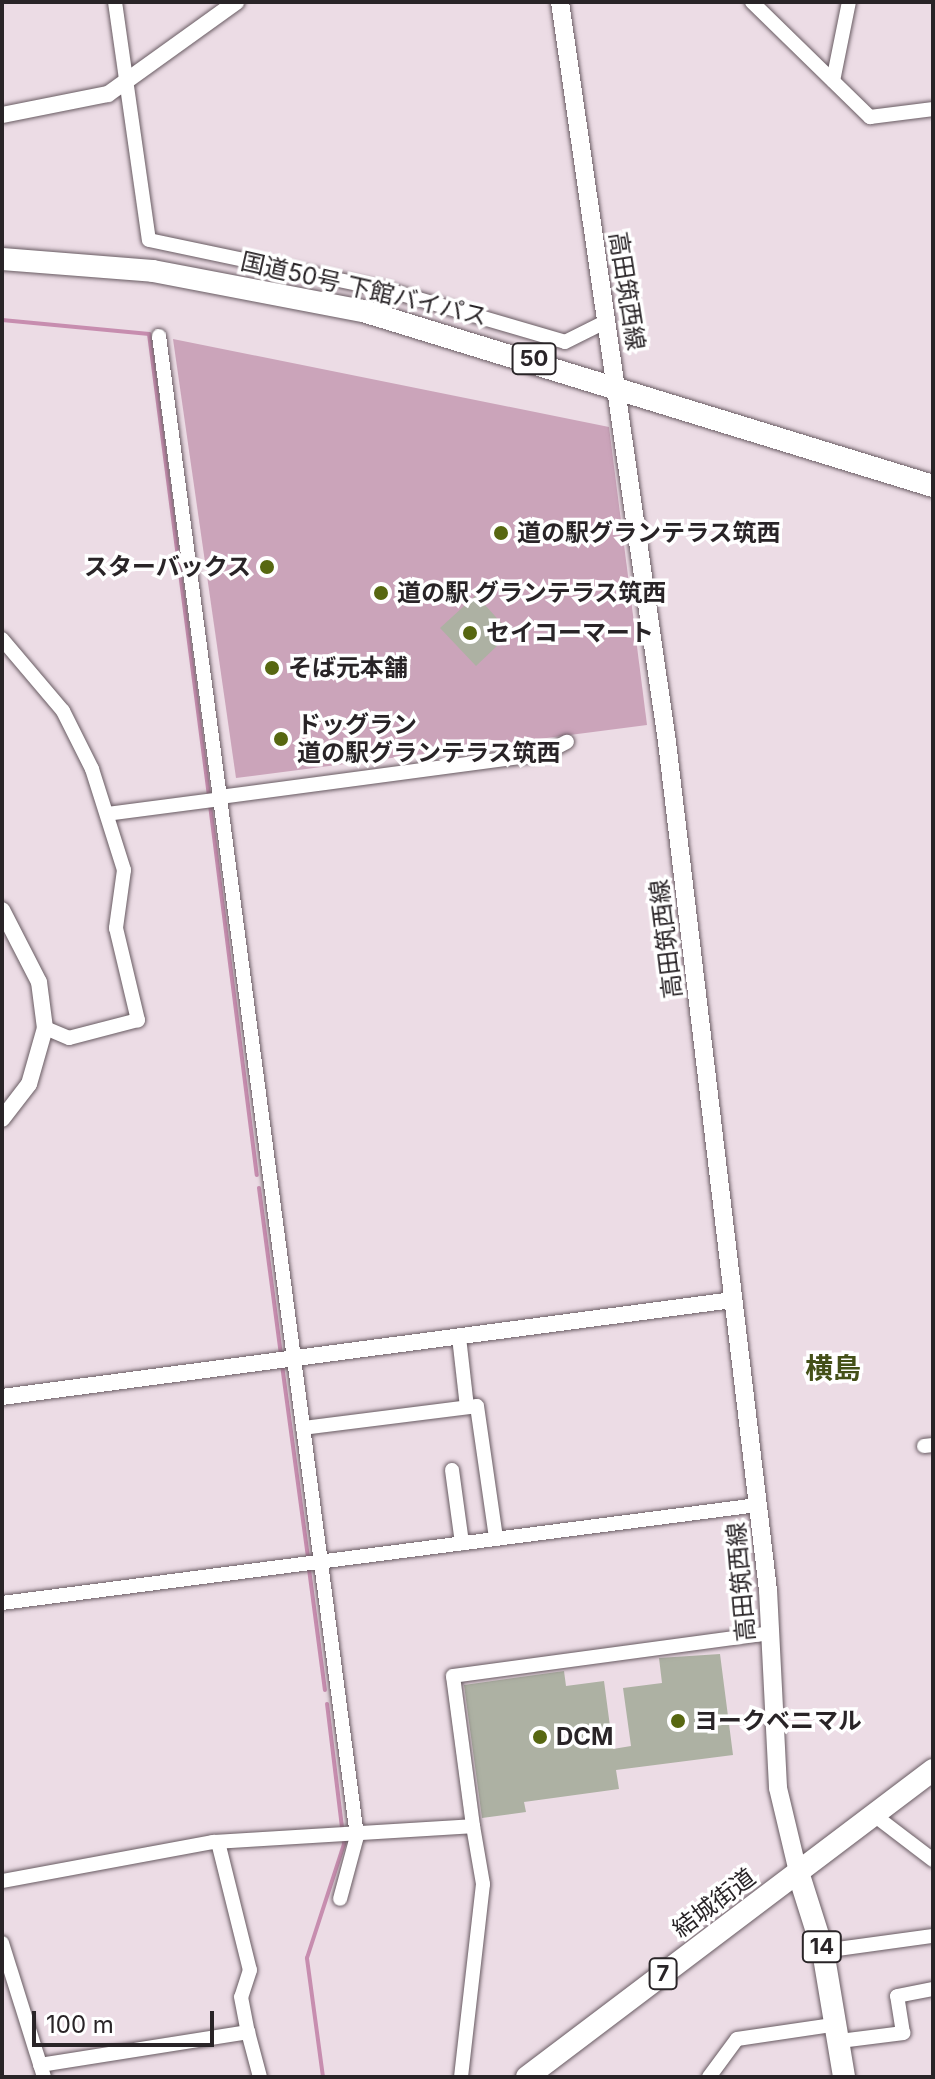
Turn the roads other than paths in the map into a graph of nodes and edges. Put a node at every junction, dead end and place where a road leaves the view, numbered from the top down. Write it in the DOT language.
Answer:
graph roads {
  1 [pos="115,2"];
  2 [pos="236,2"];
  3 [pos="560,2"];
  4 [pos="752,2"];
  5 [pos="849,2"];
  6 [pos="833,81"];
  7 [pos="126,82"];
  8 [pos="933,109"];
  9 [pos="2,115"];
  10 [pos="2,259"];
  11 [pos="607,321"];
  12 [pos="159,336"];
  13 [pos="616,384"];
  14 [pos="933,486"];
  15 [pos="2,639"];
  16 [pos="567,742"];
  17 [pos="215,799"];
  18 [pos="107,814"];
  19 [pos="2,910"];
  20 [pos="45,1028"];
  21 [pos="2,1119"];
  22 [pos="733,1300"];
  23 [pos="459,1337"];
  24 [pos="286,1360"];
  25 [pos="2,1397"];
  26 [pos="467,1407"];
  27 [pos="303,1428"];
  28 [pos="452,1470"];
  29 [pos="758,1505"];
  30 [pos="496,1538"];
  31 [pos="462,1543"];
  32 [pos="320,1562"];
  33 [pos="2,1603"];
  34 [pos="770,1633"];
  35 [pos="933,1770"];
  36 [pos="874,1815"];
  37 [pos="473,1826"];
  38 [pos="349,1837"];
  39 [pos="218,1842"];
  40 [pos="933,1860"];
  41 [pos="798,1872"];
  42 [pos="2,1881"];
  43 [pos="340,1899"];
  44 [pos="933,1936"];
  45 [pos="2,1943"];
  46 [pos="823,1951"];
  47 [pos="933,1989"];
  48 [pos="8,1990"];
  49 [pos="248,2032"];
  50 [pos="839,2032"];
  51 [pos="42,2071"];
  52 [pos="260,2077"];
  53 [pos="461,2077"];
  54 [pos="527,2077"];
  55 [pos="709,2077"];
  56 [pos="844,2077"];
  1 -- 7 [label="street"];
  2 -- 7 [label="street"];
  3 -- 11 [label="main road, 高田筑西線"];
  4 -- 6 [label="street"];
  5 -- 6 [label="street"];
  6 -- 8 [label="street"];
  7 -- 9 [label="street"];
  7 -- 11 [label="street"];
  10 -- 13 [label="main road, 国道50号 下館バイパス / 50"];
  11 -- 13 [label="main road, 高田筑西線"];
  12 -- 17 [label="street"];
  13 -- 14 [label="main road, 国道50号 下館バイパス / 50"];
  13 -- 22 [label="main road, 高田筑西線"];
  15 -- 18 [label="street"];
  16 -- 17 [label="street"];
  17 -- 18 [label="street"];
  17 -- 24 [label="street"];
  18 -- 20 [label="street"];
  19 -- 20 [label="street"];
  20 -- 21 [label="street"];
  22 -- 23 [label="street"];
  22 -- 29 [label="main road, 高田筑西線"];
  23 -- 24 [label="street"];
  23 -- 26 [label="street"];
  24 -- 25 [label="street"];
  24 -- 27 [label="street"];
  26 -- 27 [label="street"];
  26 -- 30 [label="street"];
  27 -- 32 [label="street"];
  28 -- 31 [label="street"];
  29 -- 30 [label="street"];
  29 -- 34 [label="main road, 高田筑西線"];
  30 -- 31 [label="street"];
  31 -- 32 [label="street"];
  32 -- 33 [label="street"];
  32 -- 38 [label="street"];
  34 -- 37 [label="street"];
  34 -- 41 [label="main road, 高田筑西線"];
  35 -- 36 [label="main road, 結城街道 / 7"];
  36 -- 40 [label="street"];
  36 -- 41 [label="main road, 結城街道 / 7"];
  37 -- 38 [label="street"];
  37 -- 53 [label="street"];
  38 -- 39 [label="street"];
  38 -- 43 [label="street"];
  39 -- 42 [label="street"];
  39 -- 49 [label="street"];
  41 -- 46 [label="main road, 14"];
  41 -- 54 [label="main road, 結城街道 / 7"];
  44 -- 46 [label="street"];
  45 -- 48 [label="street"];
  46 -- 50 [label="main road, 14"];
  47 -- 50 [label="street"];
  48 -- 51 [label="street"];
  49 -- 51 [label="street"];
  49 -- 52 [label="street"];
  50 -- 55 [label="street"];
  50 -- 56 [label="main road, 14"];
}
